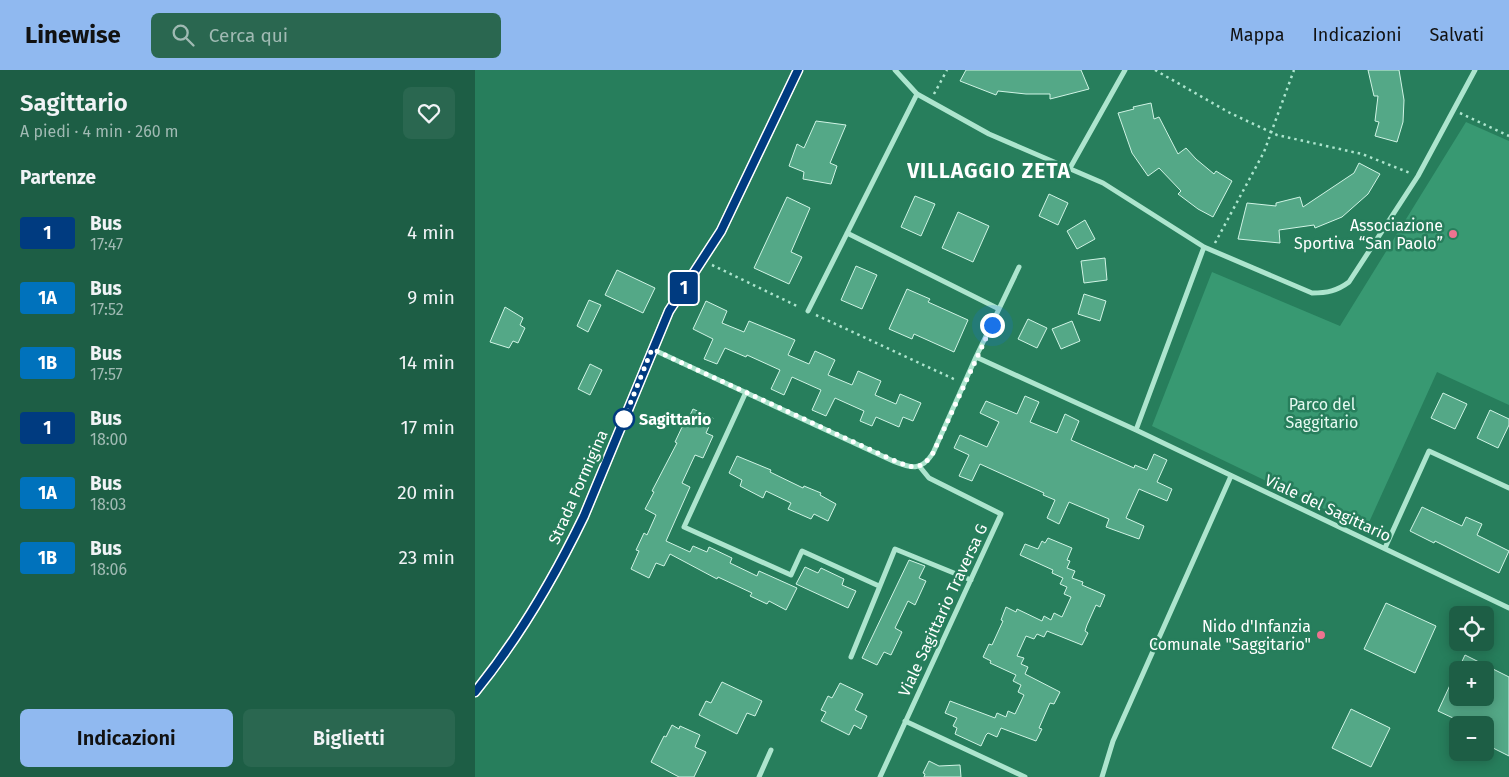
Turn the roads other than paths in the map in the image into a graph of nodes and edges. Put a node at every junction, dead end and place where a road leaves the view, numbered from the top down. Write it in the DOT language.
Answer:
graph roads {
  1 [pos="798,70"];
  2 [pos="895,70"];
  3 [pos="1125,70"];
  4 [pos="1475,70"];
  5 [pos="917,94"];
  6 [pos="1070,168"];
  7 [pos="847,234"];
  8 [pos="1204,248"];
  9 [pos="1019,267"];
  10 [pos="999,309"];
  11 [pos="808,311"];
  12 [pos="652,349"];
  13 [pos="976,357"];
  14 [pos="746,392"];
  15 [pos="1136,430"];
  16 [pos="919,467"];
  17 [pos="1231,476"];
  18 [pos="1509,488"];
  19 [pos="1385,548"];
  20 [pos="971,580"];
  21 [pos="879,586"];
  22 [pos="1509,608"];
  23 [pos="851,657"];
  24 [pos="475,692"];
  25 [pos="905,721"];
  26 [pos="771,750"];
  27 [pos="759,777"];
  28 [pos="880,777"];
  29 [pos="1025,777"];
  30 [pos="1102,777"];
  1 -- 12 [label="street, Strada Formigina"];
  2 -- 5 [label="street"];
  3 -- 6 [label="street"];
  4 -- 8 [label="street"];
  5 -- 6 [label="street"];
  5 -- 7 [label="street"];
  6 -- 8 [label="street"];
  7 -- 10 [label="street"];
  7 -- 11 [label="street"];
  8 -- 15 [label="street"];
  9 -- 10 [label="street"];
  10 -- 13 [label="street"];
  12 -- 14 [label="street"];
  12 -- 24 [label="street, Strada Formigina"];
  13 -- 15 [label="street, Viale del Sagittario"];
  13 -- 16 [label="street"];
  14 -- 16 [label="street"];
  14 -- 21 [label="street"];
  15 -- 17 [label="street, Viale del Sagittario"];
  16 -- 20 [label="street, Viale Sagittario Traversa G"];
  17 -- 19 [label="street, Viale del Sagittario"];
  17 -- 30 [label="street"];
  18 -- 19 [label="street"];
  19 -- 22 [label="street, Viale del Sagittario"];
  20 -- 21 [label="street"];
  20 -- 25 [label="street, Viale Sagittario Traversa G"];
  21 -- 23 [label="street"];
  25 -- 28 [label="street, Viale Sagittario Traversa G"];
  25 -- 29 [label="street, Viale Sagittario Traversa G"];
  26 -- 27 [label="street"];
}
